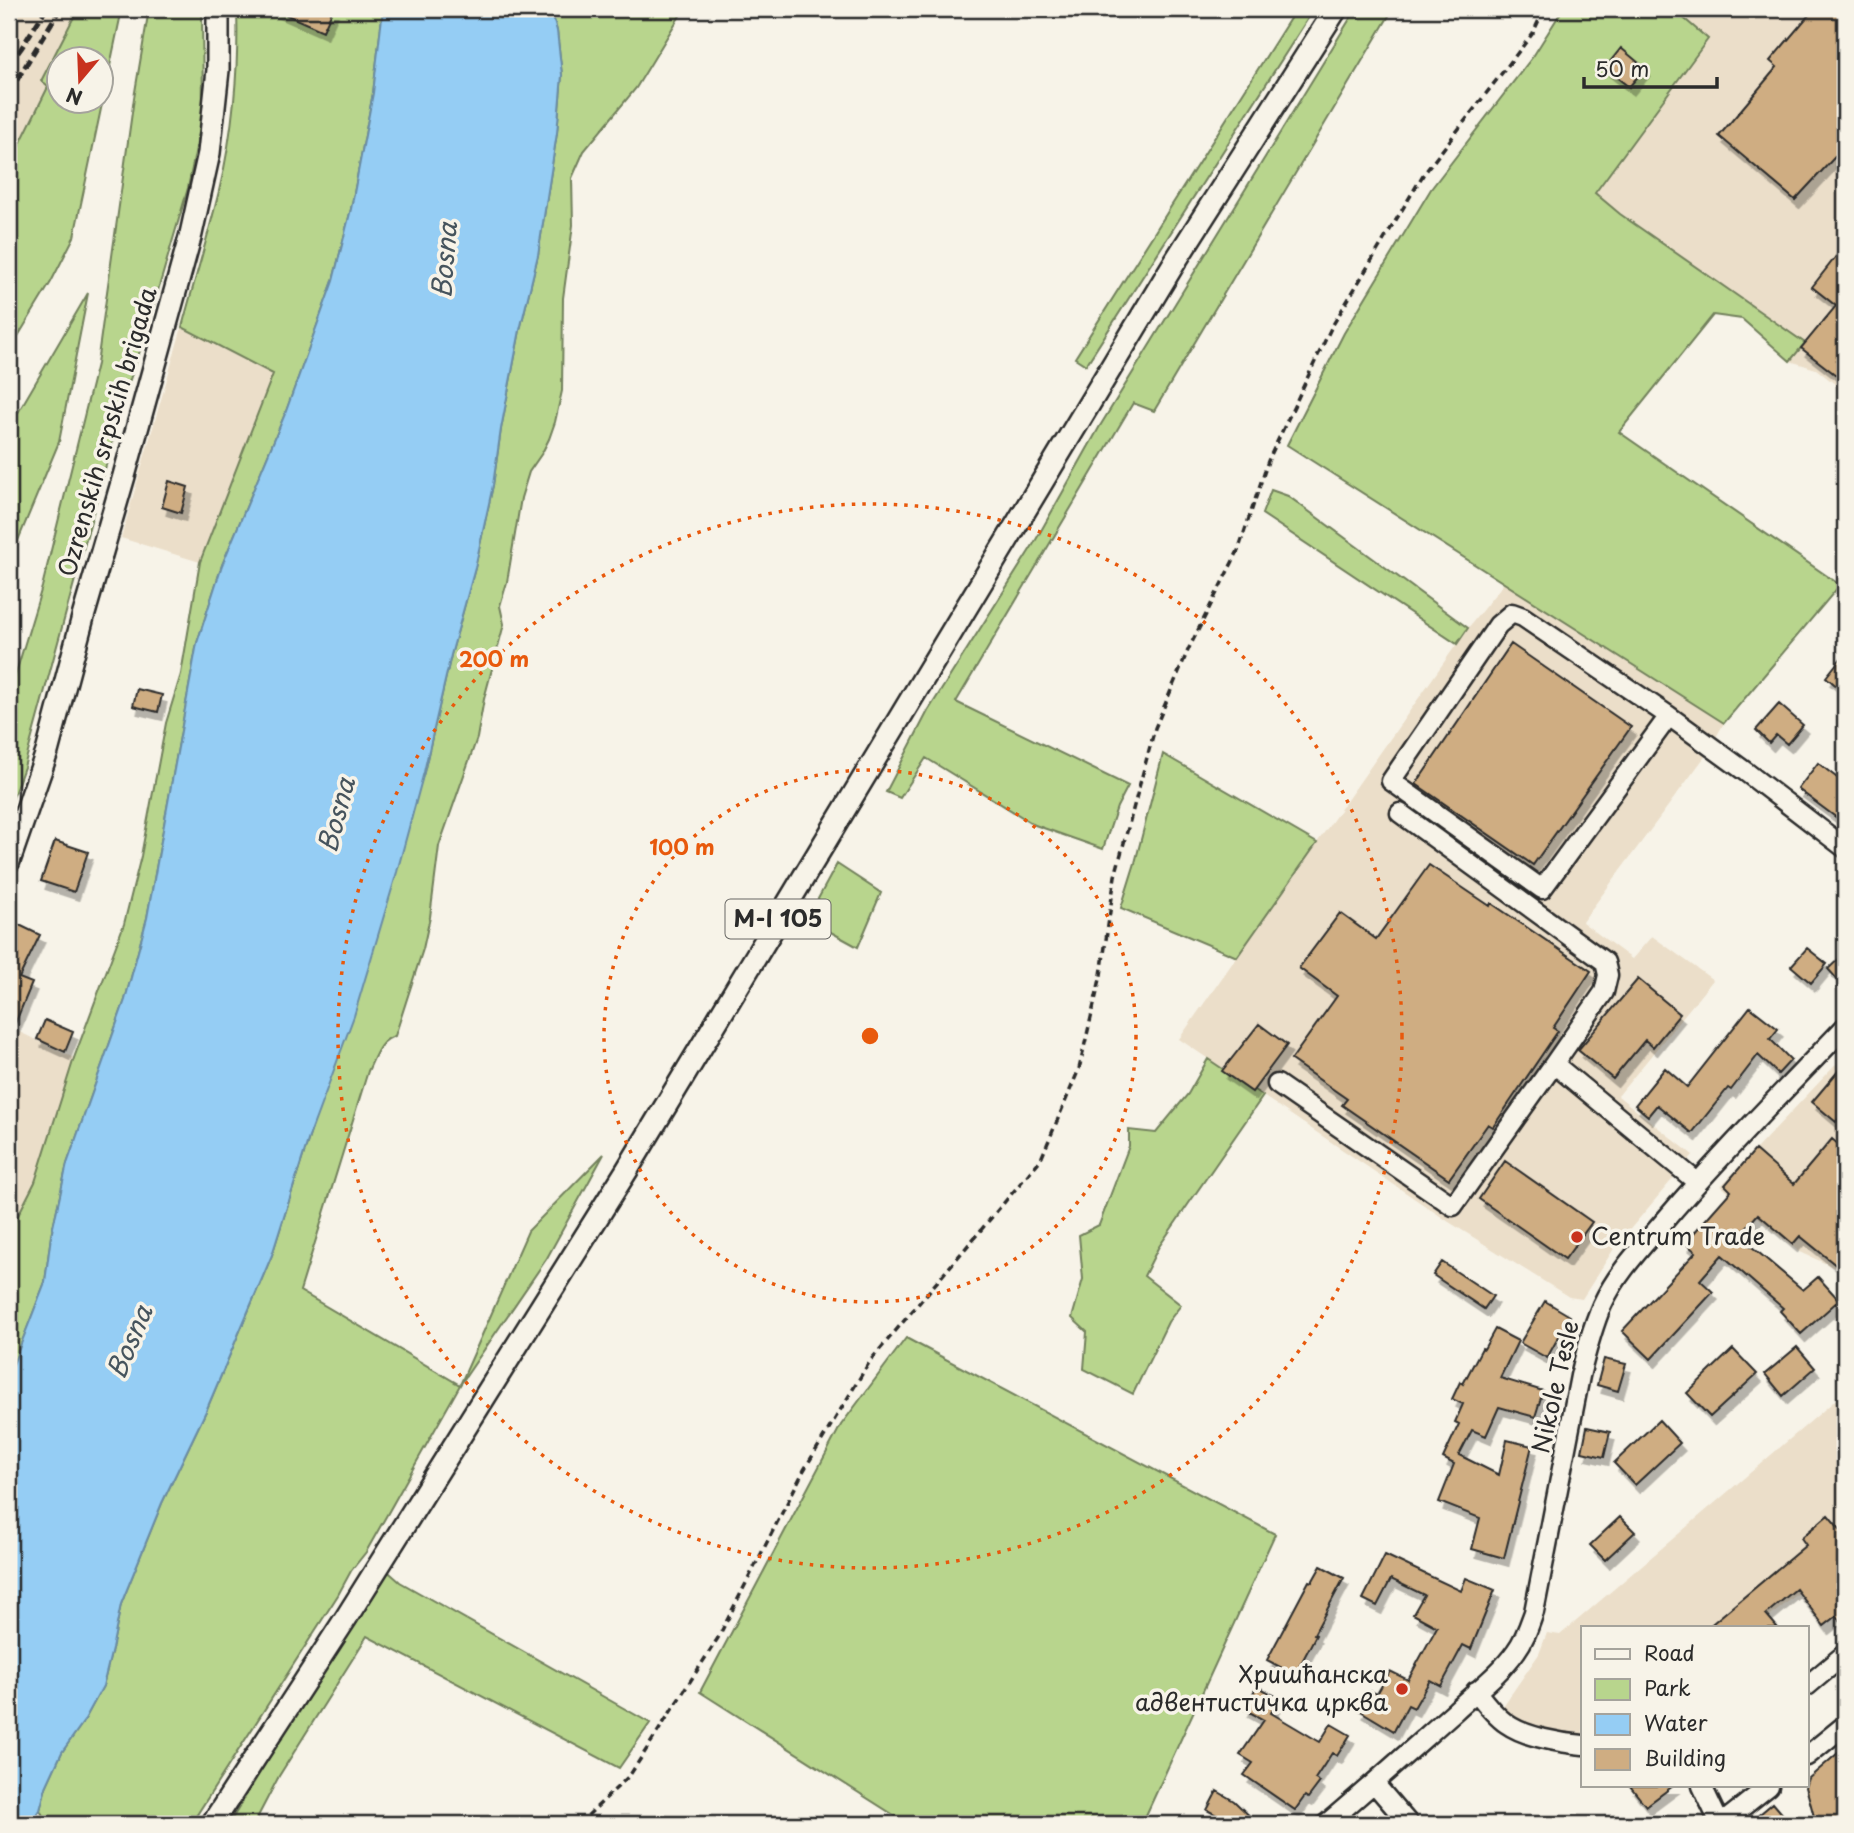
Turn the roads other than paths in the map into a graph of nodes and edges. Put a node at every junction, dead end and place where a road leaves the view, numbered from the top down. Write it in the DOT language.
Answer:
graph roads {
  1 [pos="218,9"];
  2 [pos="1336,9"];
  3 [pos="1669,716"];
  4 [pos="1400,813"];
  5 [pos="1845,848"];
  6 [pos="9,861"];
  7 [pos="1845,1027"];
  8 [pos="1554,1064"];
  9 [pos="1278,1084"];
  10 [pos="1697,1182"];
  11 [pos="1845,1654"];
  12 [pos="1808,1685"];
  13 [pos="1476,1691"];
  14 [pos="1842,1728"];
  15 [pos="1581,1745"];
  16 [pos="1808,1755"];
  17 [pos="1374,1783"];
  18 [pos="1702,1787"];
  19 [pos="1768,1787"];
  20 [pos="212,1824"];
  21 [pos="1326,1824"];
  22 [pos="1409,1824"];
  23 [pos="1721,1824"];
  1 -- 6 [label="main road, Ozrenskih srpskih brigada"];
  2 -- 20 [label="main road, M-I 105"];
  3 -- 3 [label="street"];
  3 -- 5 [label="street"];
  4 -- 8 [label="street"];
  7 -- 10 [label="street, Nikole Tesle"];
  8 -- 9 [label="street"];
  8 -- 10 [label="street"];
  10 -- 13 [label="street, Nikole Tesle"];
  11 -- 12 [label="street"];
  13 -- 15 [label="street"];
  13 -- 17 [label="street, Nikole Tesle"];
  14 -- 16 [label="street"];
  17 -- 21 [label="street, Nikole Tesle"];
  17 -- 22 [label="street"];
  18 -- 23 [label="street"];
  19 -- 23 [label="street"];
}
